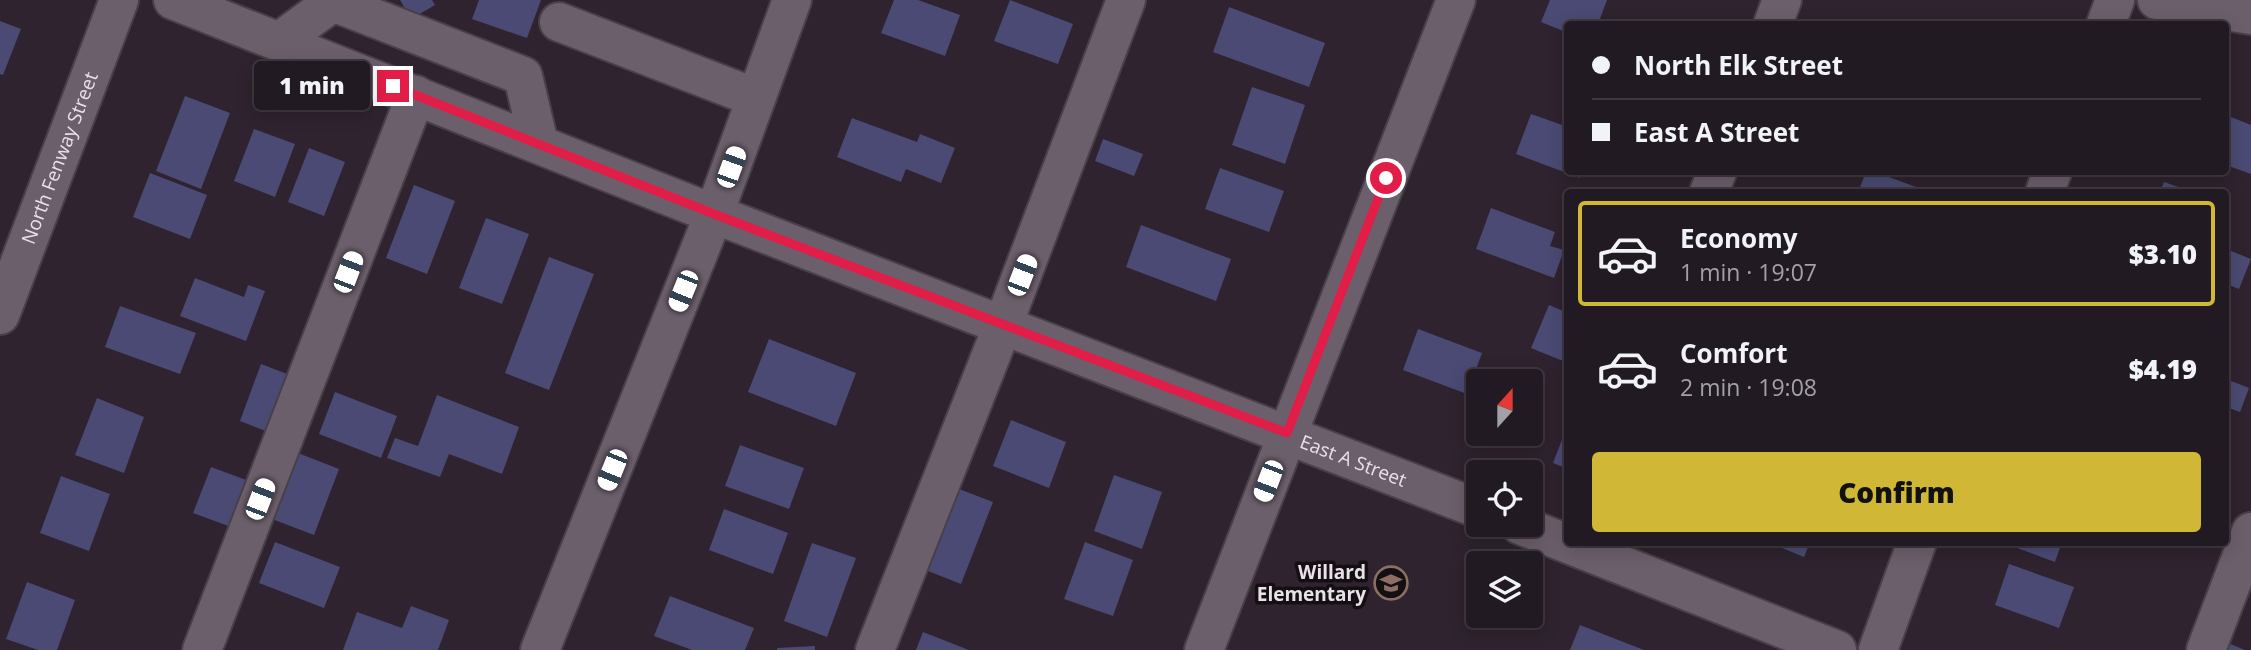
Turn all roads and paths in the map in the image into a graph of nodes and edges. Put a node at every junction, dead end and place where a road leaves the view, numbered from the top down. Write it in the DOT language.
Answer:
graph roads {
  1 [pos="118,0"];
  2 [pos="173,0"];
  3 [pos="792,0"];
  4 [pos="1126,0"];
  5 [pos="1456,0"];
  6 [pos="1782,0"];
  7 [pos="2115,0"];
  8 [pos="2157,0"];
  9 [pos="2251,15"];
  10 [pos="1774,21"];
  11 [pos="2107,21"];
  12 [pos="559,22"];
  13 [pos="280,41"];
  14 [pos="416,95"];
  15 [pos="757,98"];
  16 [pos="539,144"];
  17 [pos="714,214"];
  18 [pos="0,315"];
  19 [pos="1003,325"];
  20 [pos="1287,433"];
  21 [pos="1466,504"];
  22 [pos="2251,532"];
  23 [pos="1543,533"];
  24 [pos="1564,541"];
  25 [pos="1577,546"];
  26 [pos="1916,546"];
  27 [pos="202,650"];
  28 [pos="540,650"];
  29 [pos="875,650"];
  30 [pos="1204,650"];
  31 [pos="1837,650"];
  32 [pos="1878,650"];
  33 [pos="2206,650"];
  1 -- 18 [label="street, North Fenway Street"];
  2 -- 13 [label="street, East A Street"];
  3 -- 15 [label="street"];
  4 -- 19 [label="street"];
  5 -- 20 [label="street"];
  6 -- 10 [label="street"];
  7 -- 11 [label="street"];
  8 -- 9 [label="street"];
  12 -- 15 [label="street"];
  13 -- 14 [label="street, East A Street"];
  13 -- 16 [label="street"];
  14 -- 16 [label="street, East A Street"];
  14 -- 27 [label="street"];
  15 -- 17 [label="street"];
  16 -- 17 [label="street, East A Street"];
  17 -- 19 [label="street, East A Street"];
  17 -- 28 [label="street"];
  19 -- 20 [label="street, East A Street"];
  19 -- 29 [label="street"];
  20 -- 21 [label="street, East A Street"];
  20 -- 30 [label="street"];
  22 -- 33 [label="street"];
  23 -- 24 [label="street"];
  25 -- 31 [label="street"];
  26 -- 32 [label="street"];
}
